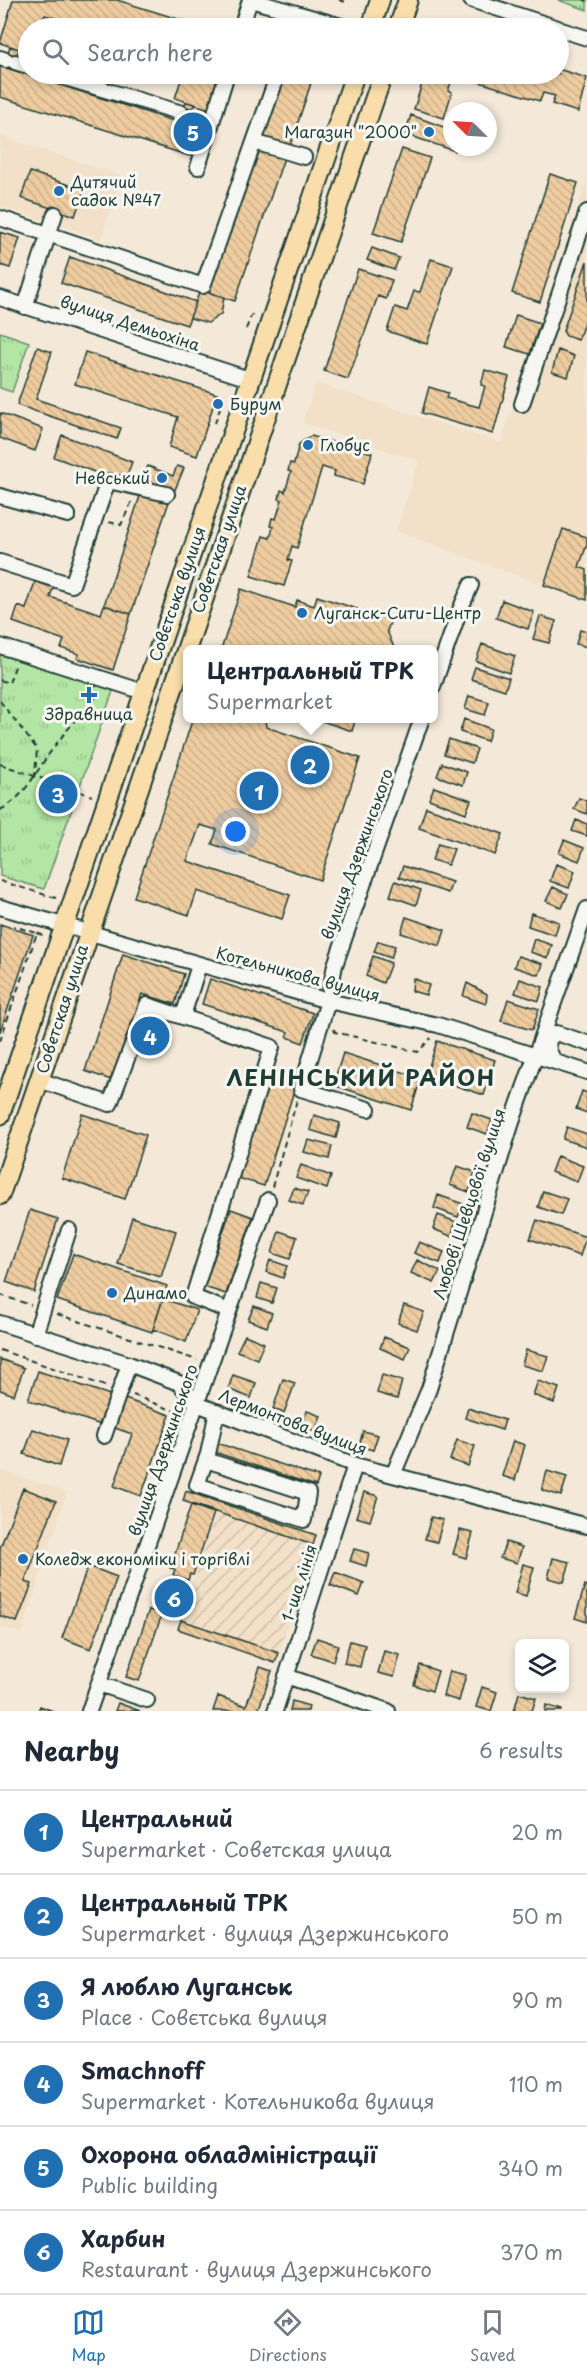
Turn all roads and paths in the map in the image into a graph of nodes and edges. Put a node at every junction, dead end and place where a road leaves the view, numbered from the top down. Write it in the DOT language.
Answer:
graph roads {
  1 [pos="250,0"];
  2 [pos="339,0"];
  3 [pos="380,0"];
  4 [pos="408,0"];
  5 [pos="471,0"];
  6 [pos="349,3"];
  7 [pos="244,18"];
  8 [pos="313,18"];
  9 [pos="374,18"];
  10 [pos="402,18"];
  11 [pos="525,18"];
  12 [pos="569,32"];
  13 [pos="587,38"];
  14 [pos="85,84"];
  15 [pos="224,84"];
  16 [pos="274,84"];
  17 [pos="352,84"];
  18 [pos="380,84"];
  19 [pos="212,122"];
  20 [pos="254,142"];
  21 [pos="304,157"];
  22 [pos="198,167"];
  23 [pos="587,212"];
  24 [pos="56,214"];
  25 [pos="0,218"];
  26 [pos="49,234"];
  27 [pos="0,298"];
  28 [pos="25,307"];
  29 [pos="252,314"];
  30 [pos="246,328"];
  31 [pos="249,379"];
  32 [pos="522,404"];
  33 [pos="220,408"];
  34 [pos="215,423"];
  35 [pos="167,494"];
  36 [pos="0,496"];
  37 [pos="68,514"];
  38 [pos="0,562"];
  39 [pos="471,585"];
  40 [pos="187,645"];
  41 [pos="0,646"];
  42 [pos="20,654"];
  43 [pos="183,656"];
  44 [pos="438,673"];
  45 [pos="0,680"];
  46 [pos="110,681"];
  47 [pos="144,692"];
  48 [pos="0,701"];
  49 [pos="420,723"];
  50 [pos="0,764"];
  51 [pos="35,776"];
  52 [pos="92,796"];
  53 [pos="0,810"];
  54 [pos="0,881"];
  55 [pos="56,898"];
  56 [pos="0,907"];
  57 [pos="587,909"];
  58 [pos="9,925"];
  59 [pos="65,926"];
  60 [pos="88,933"];
  61 [pos="199,965"];
  62 [pos="328,1001"];
  63 [pos="183,1016"];
  64 [pos="0,1041"];
  65 [pos="587,1043"];
  66 [pos="535,1057"];
  67 [pos="554,1061"];
  68 [pos="587,1072"];
  69 [pos="39,1080"];
  70 [pos="301,1089"];
  71 [pos="368,1109"];
  72 [pos="0,1115"];
  73 [pos="0,1195"];
  74 [pos="268,1200"];
  75 [pos="69,1230"];
  76 [pos="0,1295"];
  77 [pos="43,1309"];
  78 [pos="229,1311"];
  79 [pos="0,1323"];
  80 [pos="35,1335"];
  81 [pos="0,1350"];
  82 [pos="200,1361"];
  83 [pos="129,1364"];
  84 [pos="120,1391"];
  85 [pos="196,1404"];
  86 [pos="217,1411"];
  87 [pos="104,1436"];
  88 [pos="206,1460"];
  89 [pos="355,1465"];
  90 [pos="393,1475"];
  91 [pos="155,1478"];
  92 [pos="587,1526"];
  93 [pos="286,1676"];
  94 [pos="99,1684"];
  95 [pos="147,1700"];
  96 [pos="89,1711"];
  97 [pos="275,1711"];
  98 [pos="388,1711"];
  1 -- 7 [label="street"];
  1 -- 8 [label="street"];
  2 -- 6 [label="path"];
  3 -- 9 [label="main road"];
  4 -- 10 [label="main road"];
  5 -- 11 [label="street"];
  12 -- 13 [label="street"];
  14 -- 19 [label="street"];
  15 -- 19 [label="street"];
  16 -- 20 [label="street"];
  17 -- 31 [label="main road, Совєтська вулиця"];
  18 -- 40 [label="main road, Советская улица"];
  19 -- 22 [label="street"];
  20 -- 21 [label="street"];
  20 -- 26 [label="street"];
  23 -- 32 [label="street"];
  24 -- 26 [label="street"];
  25 -- 26 [label="street"];
  26 -- 28 [label="street"];
  27 -- 28 [label="street, вулиця Демьохіна"];
  28 -- 31 [label="street, вулиця Демьохіна"];
  29 -- 30 [label="path"];
  31 -- 47 [label="main road, Совєтська вулиця"];
  33 -- 34 [label="path"];
  35 -- 38 [label="street"];
  36 -- 37 [label="street"];
  39 -- 44 [label="street"];
  41 -- 42 [label="street"];
  42 -- 45 [label="path"];
  42 -- 46 [label="street"];
  43 -- 60 [label="main road, Советская улица"];
  46 -- 47 [label="street"];
  46 -- 51 [label="path"];
  47 -- 59 [label="main road, Совєтська вулиця"];
  48 -- 51 [label="path"];
  49 -- 62 [label="street, вулиця Дзержинського"];
  50 -- 51 [label="path"];
  51 -- 52 [label="path"];
  51 -- 53 [label="path"];
  54 -- 55 [label="path"];
  56 -- 59 [label="street, Котельникова вулиця"];
  57 -- 66 [label="street, Любові Шевцової вулиця"];
  58 -- 64 [label="path"];
  59 -- 60 [label="street, Котельникова вулиця"];
  59 -- 72 [label="main road, Совєтська вулиця"];
  60 -- 61 [label="street, Котельникова вулиця"];
  60 -- 69 [label="main road, Советская улица"];
  61 -- 62 [label="street, Котельникова вулиця"];
  61 -- 63 [label="street"];
  62 -- 66 [label="street, Котельникова вулиця"];
  62 -- 70 [label="street, вулиця Дзержинського"];
  63 -- 69 [label="street"];
  63 -- 78 [label="street"];
  65 -- 67 [label="street"];
  66 -- 67 [label="street, Котельникова вулиця"];
  66 -- 90 [label="street, Любові Шевцової вулиця"];
  67 -- 68 [label="street, Котельникова вулиця"];
  69 -- 73 [label="main road, Советская улица"];
  70 -- 71 [label="street"];
  70 -- 74 [label="path"];
  74 -- 78 [label="street, вулиця Дзержинського"];
  75 -- 77 [label="street"];
  76 -- 77 [label="path"];
  77 -- 80 [label="street"];
  77 -- 82 [label="path"];
  78 -- 85 [label="street, вулиця Дзержинського"];
  79 -- 80 [label="street, Лермонтова вулиця"];
  80 -- 83 [label="street, Лермонтова вулиця"];
  81 -- 84 [label="path"];
  83 -- 84 [label="street"];
  83 -- 85 [label="street, Лермонтова вулиця"];
  84 -- 87 [label="street"];
  84 -- 91 [label="path"];
  85 -- 86 [label="street, Лермонтова вулиця"];
  85 -- 94 [label="street, вулиця Дзержинського"];
  86 -- 88 [label="street"];
  86 -- 89 [label="street, Лермонтова вулиця"];
  88 -- 88 [label="street"];
  89 -- 90 [label="street, Лермонтова вулиця"];
  89 -- 93 [label="street, 1-ша лінія"];
  90 -- 92 [label="street, Лермонтова вулиця"];
  93 -- 97 [label="street, 1-ша лінія"];
  93 -- 98 [label="street"];
  94 -- 95 [label="street"];
  94 -- 96 [label="street, вулиця Дзержинського"];
}
